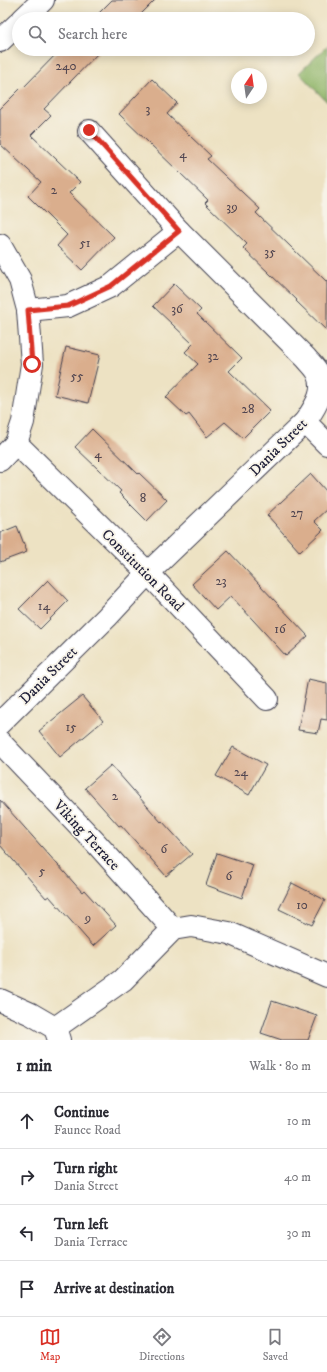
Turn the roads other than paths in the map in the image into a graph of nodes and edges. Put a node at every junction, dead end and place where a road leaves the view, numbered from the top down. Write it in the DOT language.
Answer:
graph roads {
  1 [pos="43,0"];
  2 [pos="30,12"];
  3 [pos="12,30"];
  4 [pos="0,41"];
  5 [pos="89,130"];
  6 [pos="179,231"];
  7 [pos="0,245"];
  8 [pos="28,310"];
  9 [pos="306,422"];
  10 [pos="16,443"];
  11 [pos="327,444"];
  12 [pos="0,460"];
  13 [pos="148,573"];
  14 [pos="267,700"];
  15 [pos="0,723"];
  16 [pos="0,742"];
  17 [pos="173,929"];
  18 [pos="327,976"];
  19 [pos="0,1000"];
  20 [pos="57,1034"];
  1 -- 2 [label="street"];
  3 -- 4 [label="street"];
  5 -- 6 [label="street, Dania Street"];
  6 -- 8 [label="street"];
  6 -- 9 [label="street, Dania Street"];
  7 -- 8 [label="street"];
  8 -- 10 [label="street"];
  9 -- 11 [label="street"];
  9 -- 13 [label="street, Dania Street"];
  10 -- 12 [label="street"];
  10 -- 13 [label="street, Constitution Road"];
  13 -- 14 [label="street, Constitution Road"];
  13 -- 15 [label="street, Dania Street"];
  16 -- 17 [label="street, Viking Terrace"];
  17 -- 18 [label="street"];
  17 -- 20 [label="street"];
  19 -- 20 [label="street"];
}
